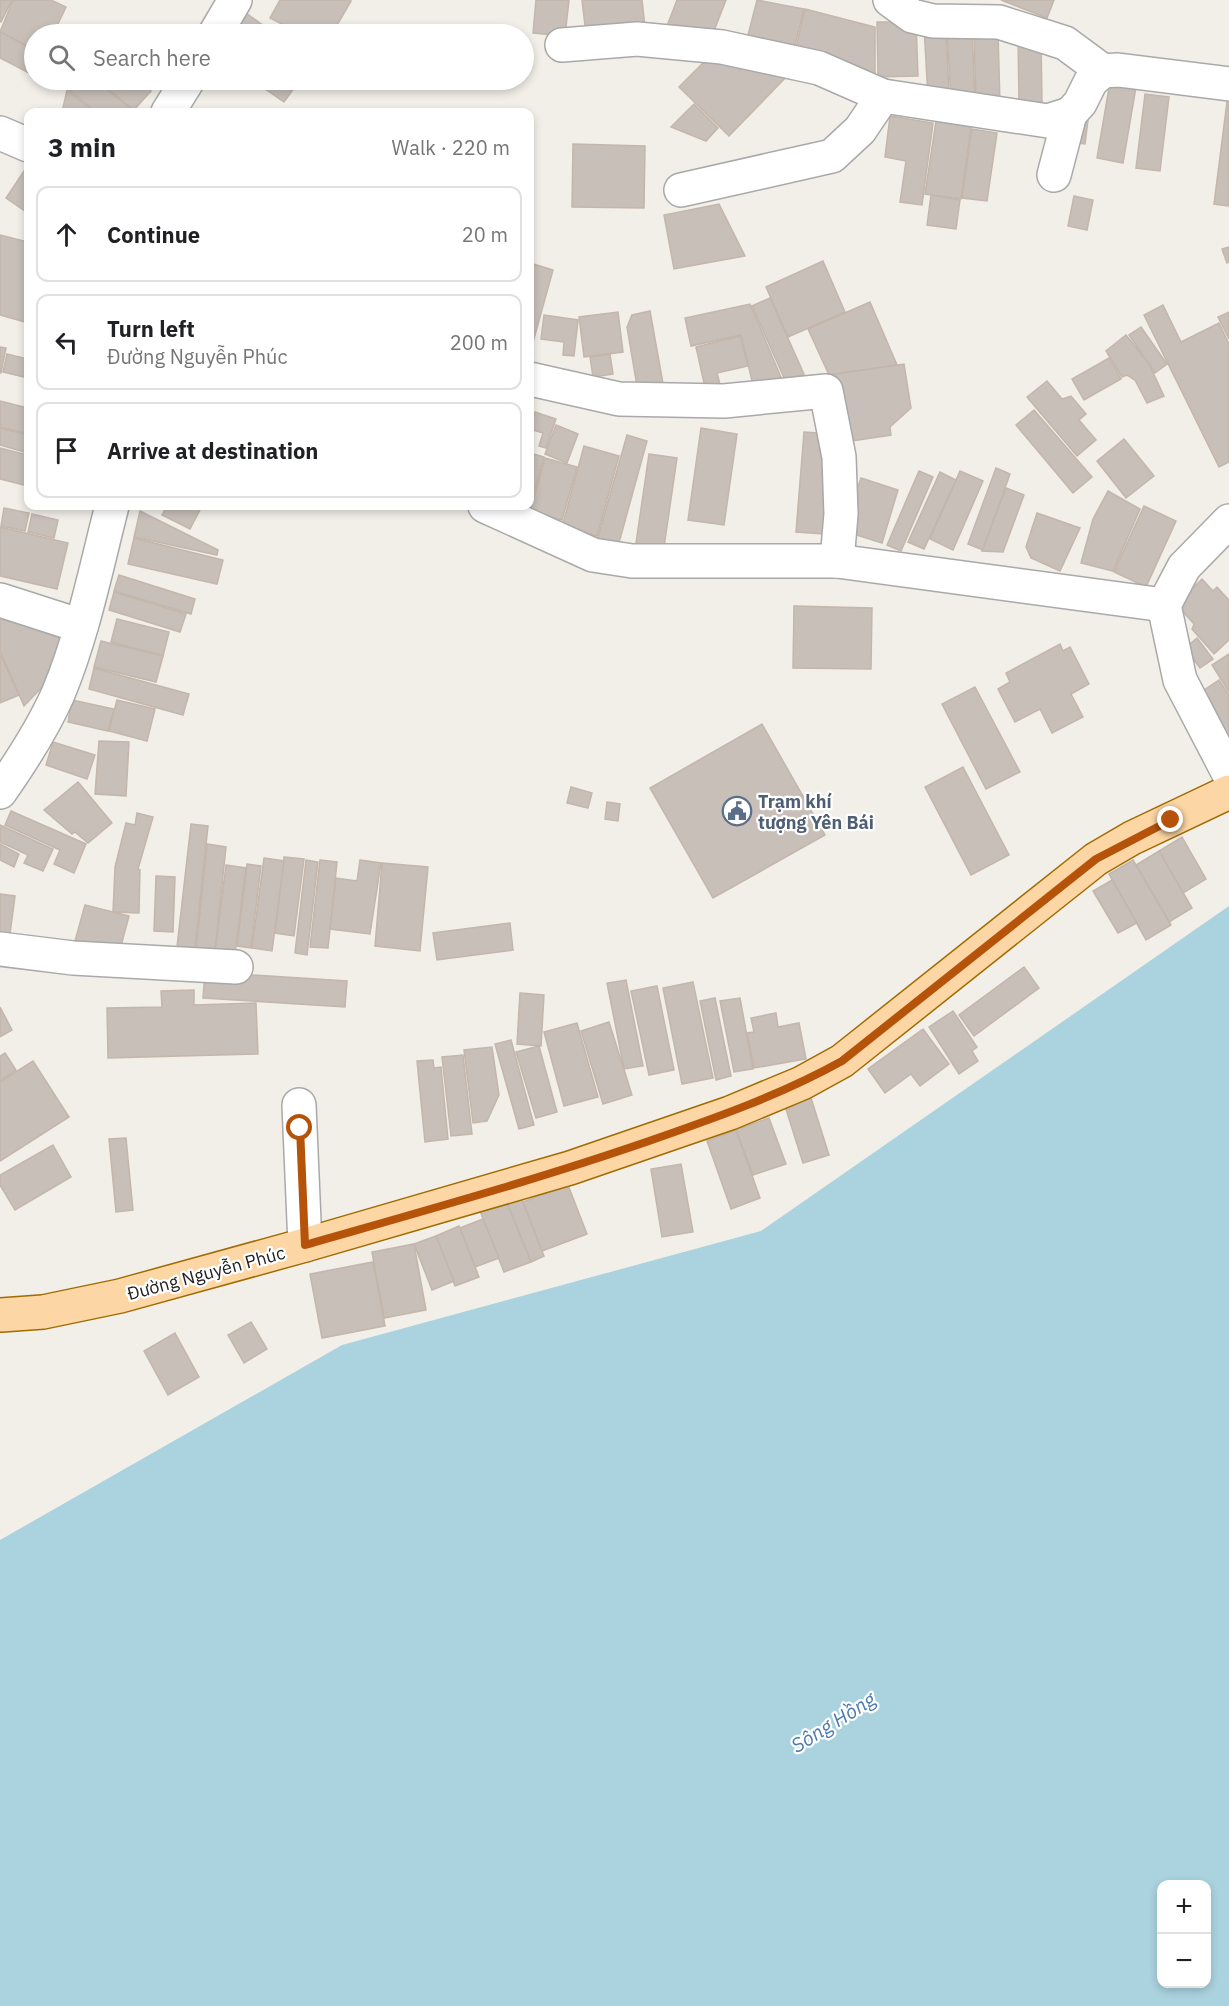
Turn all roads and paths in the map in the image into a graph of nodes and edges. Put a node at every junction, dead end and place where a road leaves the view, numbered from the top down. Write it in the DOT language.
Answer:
graph roads {
  1 [pos="235,0"];
  2 [pos="890,0"];
  3 [pos="220,24"];
  4 [pos="562,45"];
  5 [pos="1103,71"];
  6 [pos="1229,84"];
  7 [pos="182,90"];
  8 [pos="883,96"];
  9 [pos="171,108"];
  10 [pos="1070,114"];
  11 [pos="0,133"];
  12 [pos="24,143"];
  13 [pos="1054,175"];
  14 [pos="681,190"];
  15 [pos="534,380"];
  16 [pos="111,510"];
  17 [pos="494,510"];
  18 [pos="1229,521"];
  19 [pos="837,561"];
  20 [pos="0,600"];
  21 [pos="1164,605"];
  22 [pos="81,626"];
  23 [pos="1229,774"];
  24 [pos="0,792"];
  25 [pos="1229,792"];
  26 [pos="0,949"];
  27 [pos="236,967"];
  28 [pos="299,1105"];
  29 [pos="305,1245"];
  30 [pos="0,1290"];
  31 [pos="0,1315"];
  1 -- 3 [label="street"];
  2 -- 5 [label="street"];
  4 -- 8 [label="street"];
  5 -- 6 [label="street"];
  5 -- 10 [label="street"];
  7 -- 9 [label="street"];
  8 -- 10 [label="street"];
  8 -- 14 [label="street"];
  10 -- 13 [label="street"];
  11 -- 12 [label="street"];
  15 -- 19 [label="street"];
  16 -- 22 [label="street"];
  17 -- 19 [label="street"];
  18 -- 21 [label="street"];
  19 -- 21 [label="street"];
  20 -- 22 [label="street"];
  21 -- 23 [label="street"];
  22 -- 24 [label="street"];
  25 -- 29 [label="main road, Đường Nguyễn Phúc"];
  26 -- 27 [label="street"];
  28 -- 29 [label="street"];
  29 -- 31 [label="main road, Đường Nguyễn Phúc"];
  30 -- 31 [label="main road"];
}
